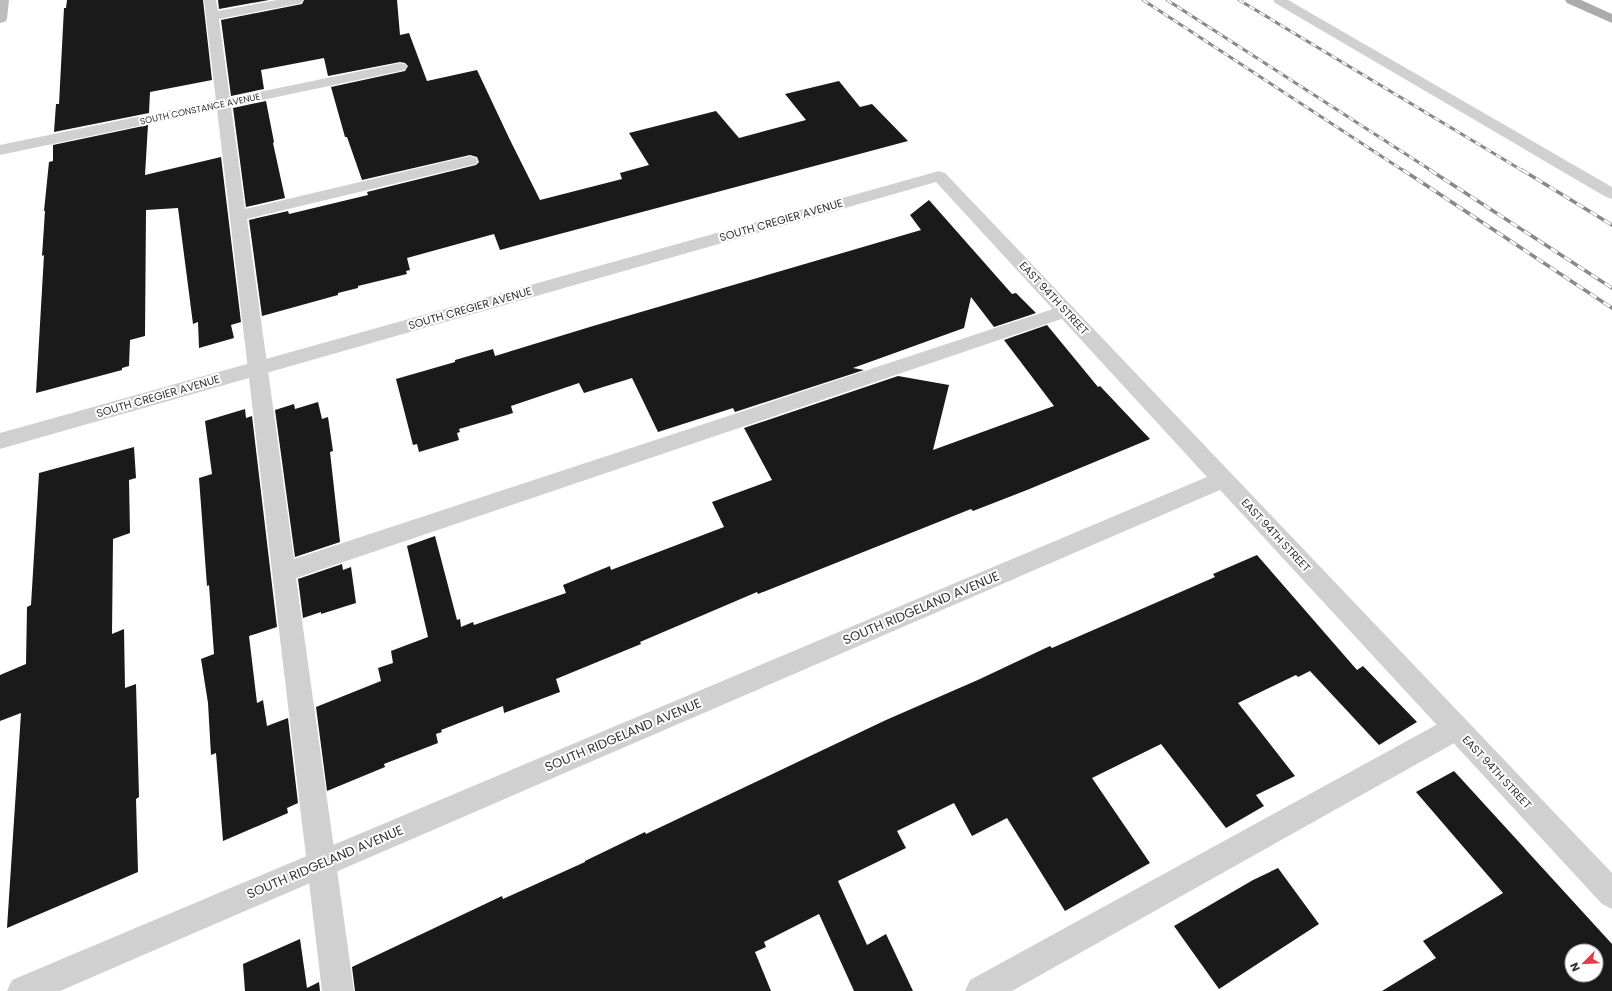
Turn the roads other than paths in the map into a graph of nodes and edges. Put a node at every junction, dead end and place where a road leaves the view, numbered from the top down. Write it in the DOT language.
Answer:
graph roads {
  1 [pos="3,0"];
  2 [pos="297,0"];
  3 [pos="1279,0"];
  4 [pos="1571,0"];
  5 [pos="211,8"];
  6 [pos="1612,19"];
  7 [pos="0,20"];
  8 [pos="400,67"];
  9 [pos="224,104"];
  10 [pos="0,150"];
  11 [pos="470,161"];
  12 [pos="939,176"];
  13 [pos="1612,194"];
  14 [pos="238,216"];
  15 [pos="1066,311"];
  16 [pos="258,368"];
  17 [pos="0,441"];
  18 [pos="1224,479"];
  19 [pos="284,572"];
  20 [pos="1456,728"];
  21 [pos="322,864"];
  22 [pos="1612,894"];
  23 [pos="23,991"];
  24 [pos="338,991"];
  25 [pos="980,991"];
  1 -- 7 [label="street"];
  2 -- 5 [label="street"];
  3 -- 13 [label="street"];
  4 -- 6 [label="main road"];
  5 -- 9 [label="street"];
  8 -- 9 [label="street, SOUTH CONSTANCE AVENUE"];
  9 -- 10 [label="street, SOUTH CONSTANCE AVENUE"];
  9 -- 14 [label="street"];
  11 -- 14 [label="street"];
  12 -- 15 [label="street, EAST 94TH STREET"];
  12 -- 16 [label="street, SOUTH CREGIER AVENUE"];
  14 -- 16 [label="street"];
  15 -- 18 [label="street, EAST 94TH STREET"];
  15 -- 19 [label="street"];
  16 -- 17 [label="street, SOUTH CREGIER AVENUE"];
  16 -- 19 [label="street"];
  18 -- 20 [label="street, EAST 94TH STREET"];
  18 -- 21 [label="street, SOUTH RIDGELAND AVENUE"];
  19 -- 21 [label="street"];
  20 -- 22 [label="street, EAST 94TH STREET"];
  20 -- 25 [label="street"];
  21 -- 23 [label="street, SOUTH RIDGELAND AVENUE"];
  21 -- 24 [label="street"];
}
